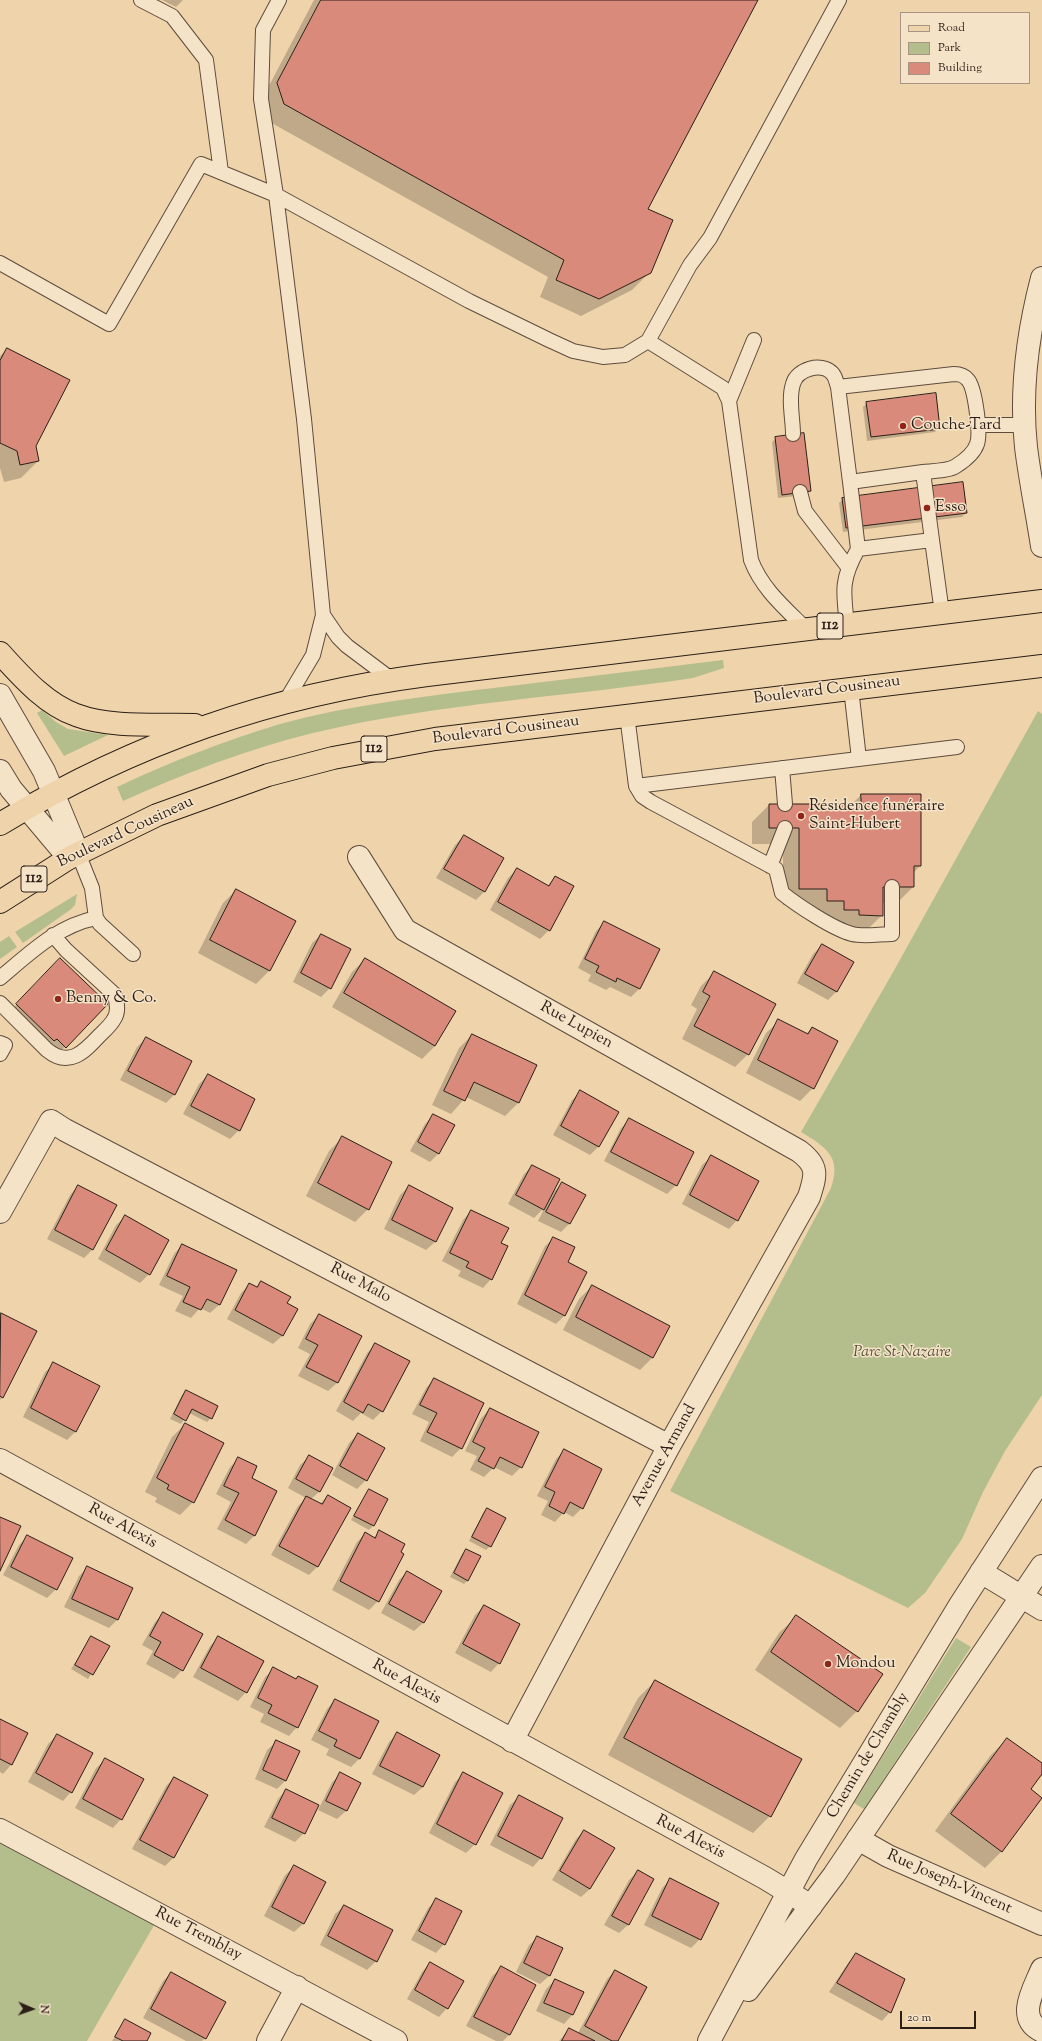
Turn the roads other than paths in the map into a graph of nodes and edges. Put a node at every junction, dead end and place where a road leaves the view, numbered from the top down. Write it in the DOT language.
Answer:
graph roads {
  1 [pos="141,0"];
  2 [pos="279,0"];
  3 [pos="839,0"];
  4 [pos="221,172"];
  5 [pos="276,195"];
  6 [pos="0,263"];
  7 [pos="1042,278"];
  8 [pos="648,340"];
  9 [pos="754,340"];
  10 [pos="838,387"];
  11 [pos="729,401"];
  12 [pos="978,425"];
  13 [pos="1025,425"];
  14 [pos="793,434"];
  15 [pos="923,472"];
  16 [pos="850,482"];
  17 [pos="800,492"];
  18 [pos="932,540"];
  19 [pos="1042,546"];
  20 [pos="858,549"];
  21 [pos="848,567"];
  22 [pos="1042,601"];
  23 [pos="942,613"];
  24 [pos="323,615"];
  25 [pos="847,624"];
  26 [pos="806,629"];
  27 [pos="0,653"];
  28 [pos="1042,666"];
  29 [pos="390,679"];
  30 [pos="851,688"];
  31 [pos="0,694"];
  32 [pos="286,702"];
  33 [pos="627,715"];
  34 [pos="204,725"];
  35 [pos="958,747"];
  36 [pos="859,759"];
  37 [pos="782,768"];
  38 [pos="0,771"];
  39 [pos="636,786"];
  40 [pos="53,793"];
  41 [pos="785,804"];
  42 [pos="27,808"];
  43 [pos="0,824"];
  44 [pos="785,828"];
  45 [pos="73,856"];
  46 [pos="359,857"];
  47 [pos="770,866"];
  48 [pos="892,887"];
  49 [pos="0,902"];
  50 [pos="96,918"];
  51 [pos="54,935"];
  52 [pos="133,954"];
  53 [pos="0,978"];
  54 [pos="0,1003"];
  55 [pos="0,1043"];
  56 [pos="0,1054"];
  57 [pos="815,1170"];
  58 [pos="0,1212"];
  59 [pos="669,1446"];
  60 [pos="0,1460"];
  61 [pos="1042,1478"];
  62 [pos="1042,1566"];
  63 [pos="981,1572"];
  64 [pos="1021,1596"];
  65 [pos="1042,1609"];
  66 [pos="512,1741"];
  67 [pos="0,1830"];
  68 [pos="858,1839"];
  69 [pos="789,1892"];
  70 [pos="811,1906"];
  71 [pos="1042,1924"];
  72 [pos="1042,1969"];
  73 [pos="297,1987"];
  74 [pos="1042,2031"];
  75 [pos="268,2041"];
  76 [pos="396,2041"];
  77 [pos="710,2041"];
  1 -- 4 [label="lane"];
  2 -- 5 [label="lane"];
  3 -- 8 [label="lane"];
  4 -- 5 [label="lane"];
  4 -- 6 [label="lane"];
  5 -- 8 [label="lane"];
  5 -- 24 [label="lane"];
  7 -- 13 [label="street"];
  8 -- 11 [label="lane"];
  9 -- 11 [label="lane"];
  10 -- 12 [label="lane"];
  10 -- 14 [label="lane"];
  10 -- 16 [label="lane"];
  11 -- 26 [label="lane"];
  12 -- 13 [label="lane"];
  12 -- 15 [label="lane"];
  13 -- 19 [label="street"];
  15 -- 16 [label="lane"];
  15 -- 18 [label="lane"];
  16 -- 20 [label="lane"];
  17 -- 21 [label="lane"];
  18 -- 20 [label="lane"];
  18 -- 23 [label="lane"];
  20 -- 21 [label="lane"];
  21 -- 25 [label="lane"];
  22 -- 23 [label="main road, 112"];
  23 -- 25 [label="main road, 112"];
  24 -- 29 [label="lane"];
  24 -- 32 [label="lane"];
  25 -- 26 [label="main road, 112"];
  26 -- 29 [label="main road, 112"];
  27 -- 34 [label="main road"];
  28 -- 30 [label="main road, Boulevard Cousineau / 112"];
  29 -- 32 [label="main road, 112"];
  30 -- 33 [label="main road, Boulevard Cousineau / 112"];
  30 -- 36 [label="lane"];
  31 -- 40 [label="street"];
  32 -- 34 [label="main road, 112"];
  33 -- 39 [label="lane"];
  33 -- 45 [label="main road, Boulevard Cousineau / 112"];
  34 -- 40 [label="main road, 112"];
  35 -- 36 [label="lane"];
  36 -- 37 [label="lane"];
  37 -- 39 [label="lane"];
  37 -- 41 [label="lane"];
  38 -- 42 [label="street"];
  39 -- 47 [label="lane"];
  40 -- 42 [label="main road, 112"];
  40 -- 45 [label="street"];
  42 -- 43 [label="main road, 112"];
  42 -- 45 [label="street"];
  44 -- 47 [label="lane"];
  45 -- 49 [label="main road, Boulevard Cousineau / 112"];
  45 -- 50 [label="lane"];
  46 -- 57 [label="street, Rue Lupien"];
  47 -- 48 [label="lane"];
  50 -- 51 [label="lane"];
  50 -- 52 [label="lane"];
  51 -- 53 [label="lane"];
  51 -- 54 [label="lane"];
  55 -- 56 [label="lane"];
  57 -- 59 [label="street, Avenue Armand"];
  58 -- 59 [label="street, Rue Malo"];
  59 -- 66 [label="street, Avenue Armand"];
  60 -- 66 [label="street, Rue Alexis"];
  61 -- 63 [label="street, Chemin de Chambly"];
  62 -- 64 [label="street, Chemin de Chambly"];
  63 -- 64 [label="street"];
  63 -- 69 [label="street, Chemin de Chambly"];
  64 -- 65 [label="street"];
  64 -- 68 [label="street, Chemin de Chambly"];
  66 -- 69 [label="street, Rue Alexis"];
  67 -- 73 [label="street, Rue Tremblay"];
  68 -- 70 [label="street, Chemin de Chambly"];
  68 -- 71 [label="street, Rue Joseph-Vincent"];
  69 -- 70 [label="street, Rue Alexis"];
  69 -- 77 [label="street, Chemin de Chambly"];
  70 -- 77 [label="street, Chemin de Chambly"];
  72 -- 74 [label="street"];
  73 -- 75 [label="street"];
  73 -- 76 [label="street, Rue Tremblay"];
}
